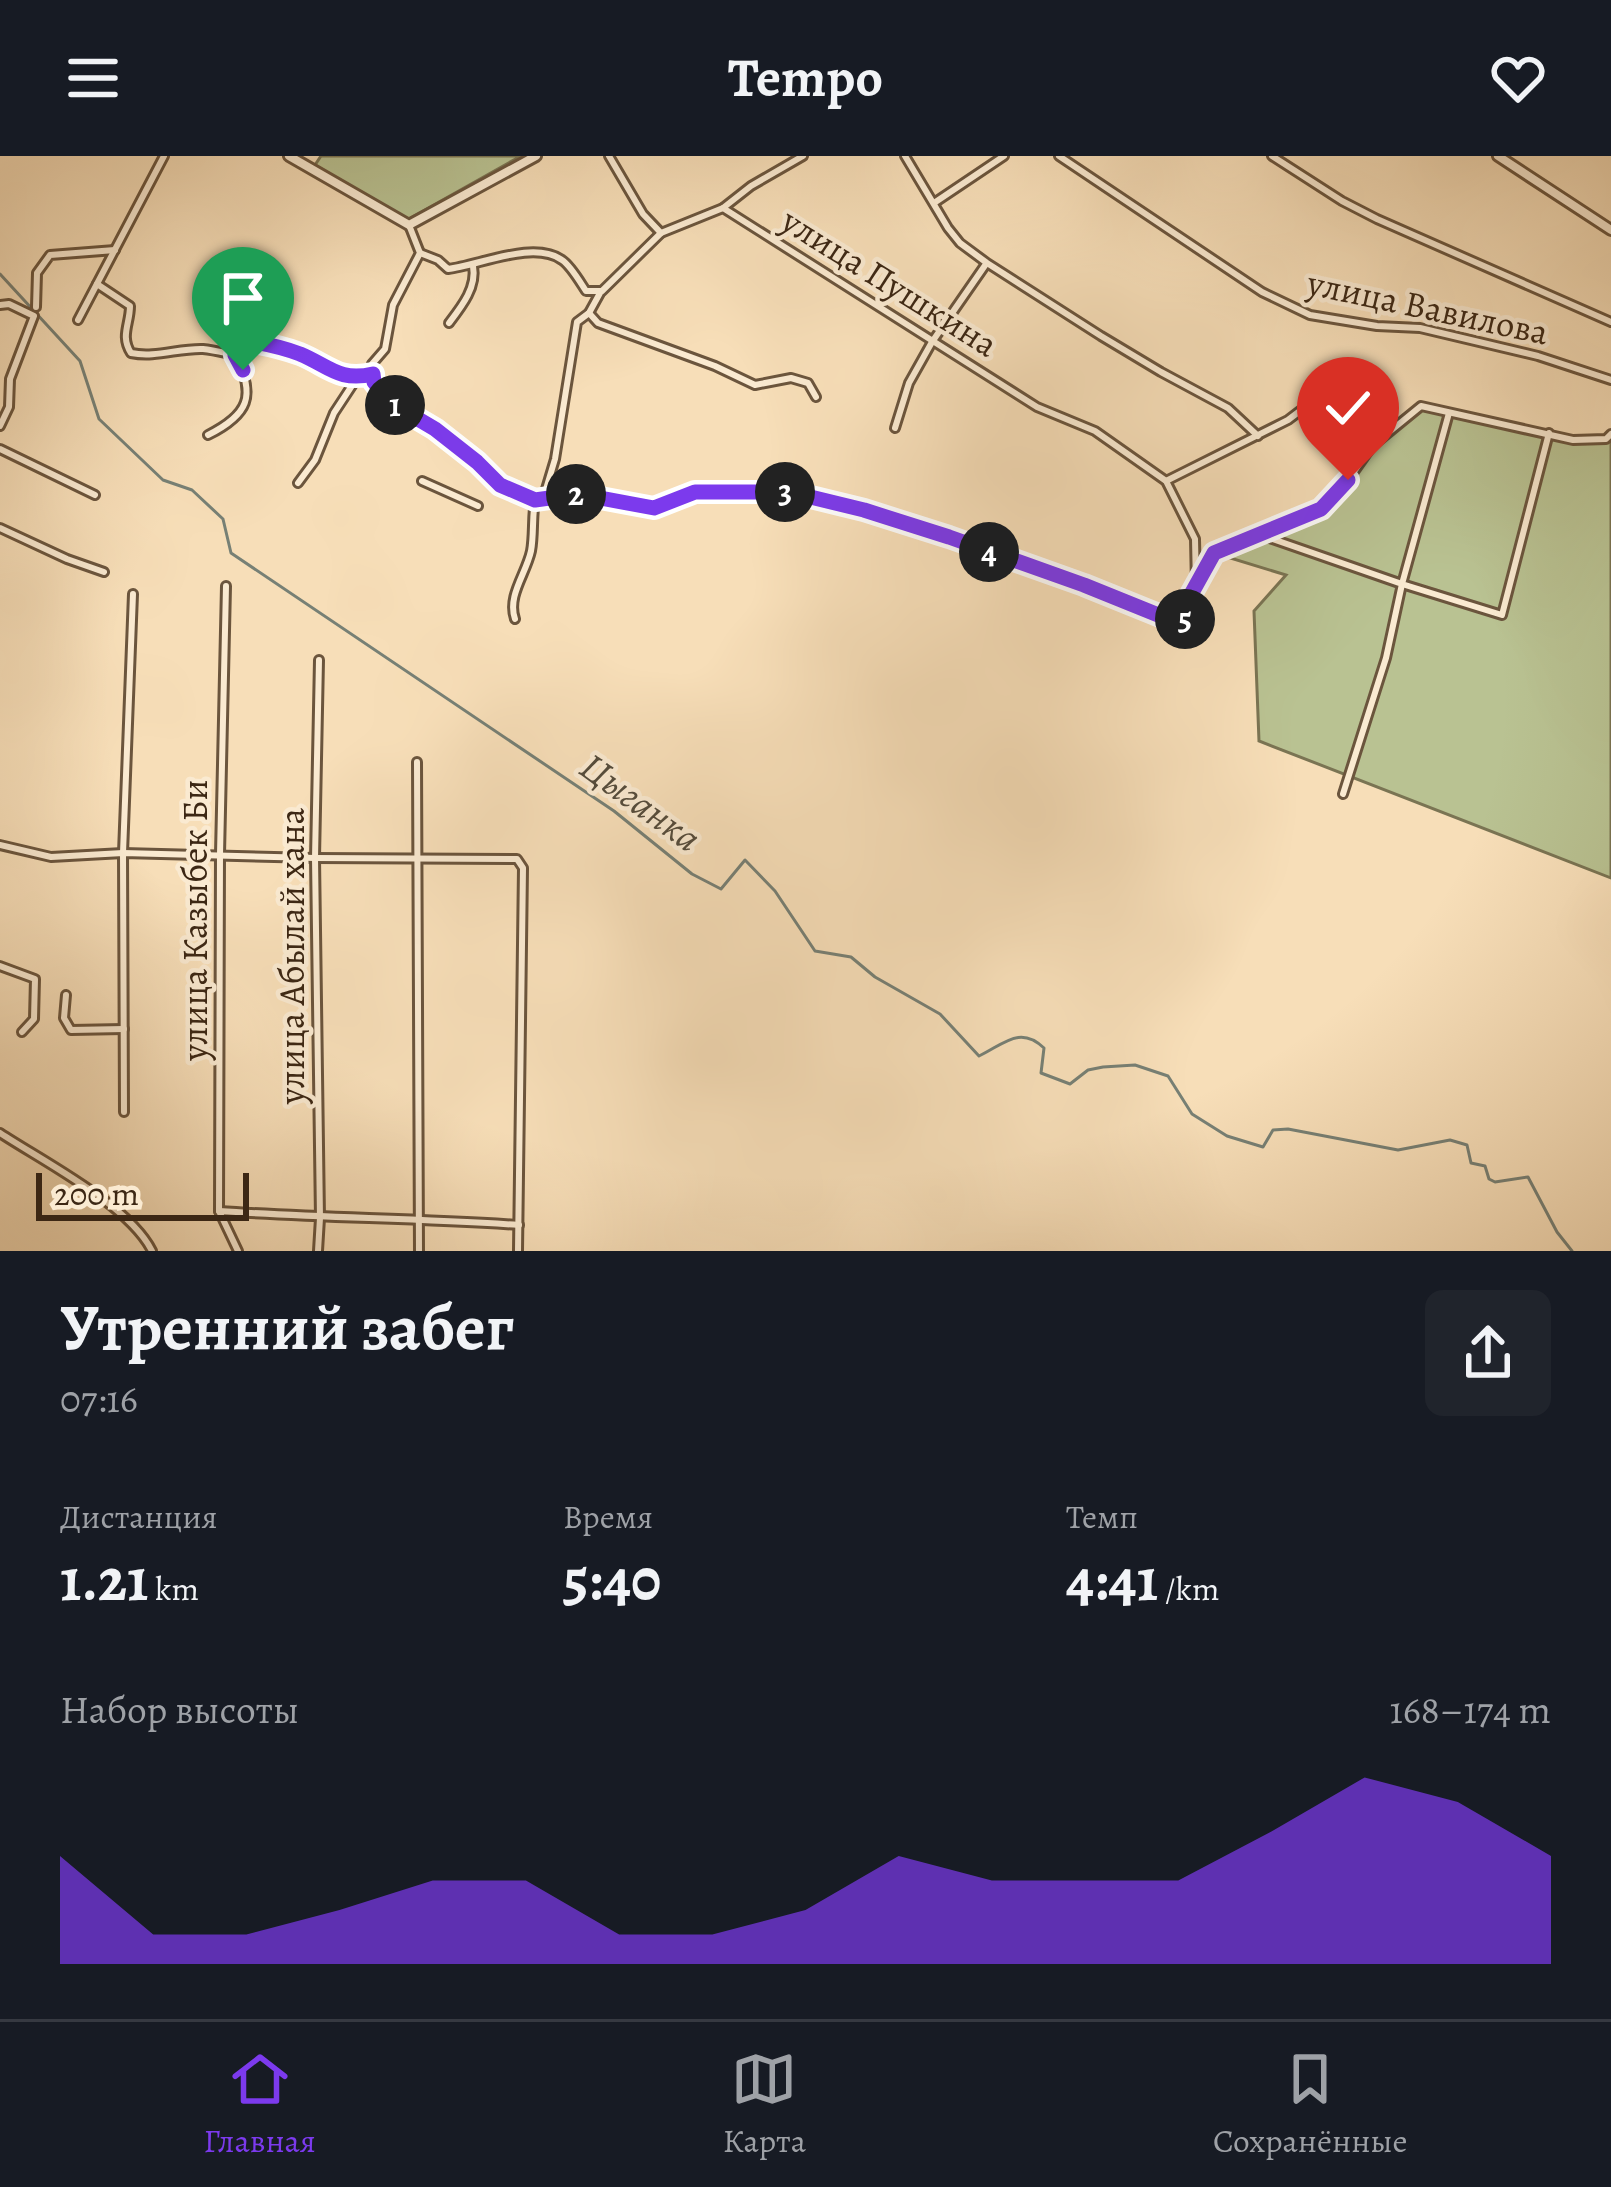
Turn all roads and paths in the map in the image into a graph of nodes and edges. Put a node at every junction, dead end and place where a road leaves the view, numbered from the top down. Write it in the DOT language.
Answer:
graph roads {
  1 [pos="164,156"];
  2 [pos="290,156"];
  3 [pos="536,156"];
  4 [pos="609,156"];
  5 [pos="802,156"];
  6 [pos="905,156"];
  7 [pos="1004,156"];
  8 [pos="1059,156"];
  9 [pos="1271,156"];
  10 [pos="1498,156"];
  11 [pos="934,203"];
  12 [pos="723,208"];
  13 [pos="409,225"];
  14 [pos="1611,230"];
  15 [pos="661,233"];
  16 [pos="115,250"];
  17 [pos="420,253"];
  18 [pos="987,263"];
  19 [pos="472,266"];
  20 [pos="98,284"];
  21 [pos="602,290"];
  22 [pos="586,291"];
  23 [pos="0,304"];
  24 [pos="592,304"];
  25 [pos="36,307"];
  26 [pos="590,313"];
  27 [pos="78,320"];
  28 [pos="1611,322"];
  29 [pos="449,323"];
  30 [pos="932,342"];
  31 [pos="235,355"];
  32 [pos="373,374"];
  33 [pos="356,378"];
  34 [pos="1611,380"];
  35 [pos="816,397"];
  36 [pos="1317,398"];
  37 [pos="1449,412"];
  38 [pos="0,426"];
  39 [pos="895,428"];
  40 [pos="1549,433"];
  41 [pos="1611,434"];
  42 [pos="208,435"];
  43 [pos="1258,436"];
  44 [pos="0,449"];
  45 [pos="422,481"];
  46 [pos="1166,481"];
  47 [pos="298,484"];
  48 [pos="95,495"];
  49 [pos="539,500"];
  50 [pos="478,506"];
  51 [pos="0,528"];
  52 [pos="1261,535"];
  53 [pos="104,572"];
  54 [pos="1402,584"];
  55 [pos="226,586"];
  56 [pos="1196,587"];
  57 [pos="133,594"];
  58 [pos="514,619"];
  59 [pos="319,660"];
  60 [pos="417,762"];
  61 [pos="1343,794"];
  62 [pos="0,845"];
  63 [pos="123,853"];
  64 [pos="220,854"];
  65 [pos="315,858"];
  66 [pos="419,859"];
  67 [pos="0,966"];
  68 [pos="66,995"];
  69 [pos="124,1029"];
  70 [pos="22,1032"];
  71 [pos="124,1112"];
  72 [pos="0,1133"];
  73 [pos="219,1211"];
  74 [pos="320,1218"];
  75 [pos="419,1218"];
  76 [pos="519,1225"];
  77 [pos="152,1251"];
  78 [pos="238,1251"];
  79 [pos="318,1251"];
  80 [pos="419,1251"];
  81 [pos="518,1251"];
  1 -- 16 [label="street"];
  2 -- 13 [label="street"];
  3 -- 13 [label="street"];
  4 -- 15 [label="street"];
  5 -- 12 [label="street"];
  6 -- 11 [label="street"];
  7 -- 11 [label="street"];
  8 -- 34 [label="street, улица Вавилова"];
  9 -- 28 [label="street"];
  10 -- 14 [label="street"];
  11 -- 18 [label="street"];
  12 -- 15 [label="street"];
  12 -- 30 [label="street, улица Пушкина"];
  13 -- 17 [label="street"];
  15 -- 21 [label="street"];
  16 -- 20 [label="street"];
  16 -- 25 [label="street"];
  17 -- 19 [label="street"];
  17 -- 32 [label="street"];
  18 -- 30 [label="street"];
  18 -- 43 [label="street"];
  19 -- 22 [label="street"];
  19 -- 29 [label="street"];
  20 -- 27 [label="street"];
  20 -- 31 [label="street"];
  21 -- 22 [label="street"];
  21 -- 24 [label="street"];
  22 -- 24 [label="street"];
  23 -- 38 [label="street"];
  24 -- 26 [label="street"];
  26 -- 35 [label="street"];
  26 -- 49 [label="street"];
  30 -- 39 [label="street"];
  30 -- 46 [label="street, улица Пушкина"];
  31 -- 33 [label="street"];
  31 -- 42 [label="street"];
  32 -- 33 [label="street"];
  32 -- 49 [label="street"];
  33 -- 47 [label="street"];
  36 -- 43 [label="street"];
  37 -- 40 [label="street"];
  37 -- 52 [label="street"];
  37 -- 54 [label="street"];
  40 -- 41 [label="street"];
  40 -- 54 [label="street"];
  43 -- 46 [label="street"];
  44 -- 48 [label="street"];
  45 -- 50 [label="street"];
  46 -- 56 [label="street, улица Пушкина"];
  49 -- 56 [label="street"];
  49 -- 58 [label="street"];
  51 -- 53 [label="street"];
  52 -- 54 [label="street"];
  52 -- 56 [label="street"];
  54 -- 61 [label="street"];
  55 -- 64 [label="street, улица Казыбек Би"];
  57 -- 63 [label="street"];
  59 -- 65 [label="street, улица Абылай хана"];
  60 -- 66 [label="street"];
  62 -- 63 [label="street"];
  63 -- 64 [label="street"];
  63 -- 69 [label="street"];
  64 -- 65 [label="street"];
  64 -- 73 [label="street, улица Казыбек Би"];
  65 -- 66 [label="street"];
  65 -- 74 [label="street, улица Абылай хана"];
  66 -- 75 [label="street"];
  66 -- 76 [label="street"];
  67 -- 70 [label="street"];
  68 -- 69 [label="street"];
  69 -- 71 [label="street"];
  72 -- 77 [label="street"];
  73 -- 74 [label="street"];
  73 -- 78 [label="street, улица Казыбек Би"];
  74 -- 75 [label="street"];
  74 -- 79 [label="street, улица Абылай хана"];
  75 -- 76 [label="street"];
  75 -- 80 [label="street"];
  76 -- 81 [label="street"];
}
